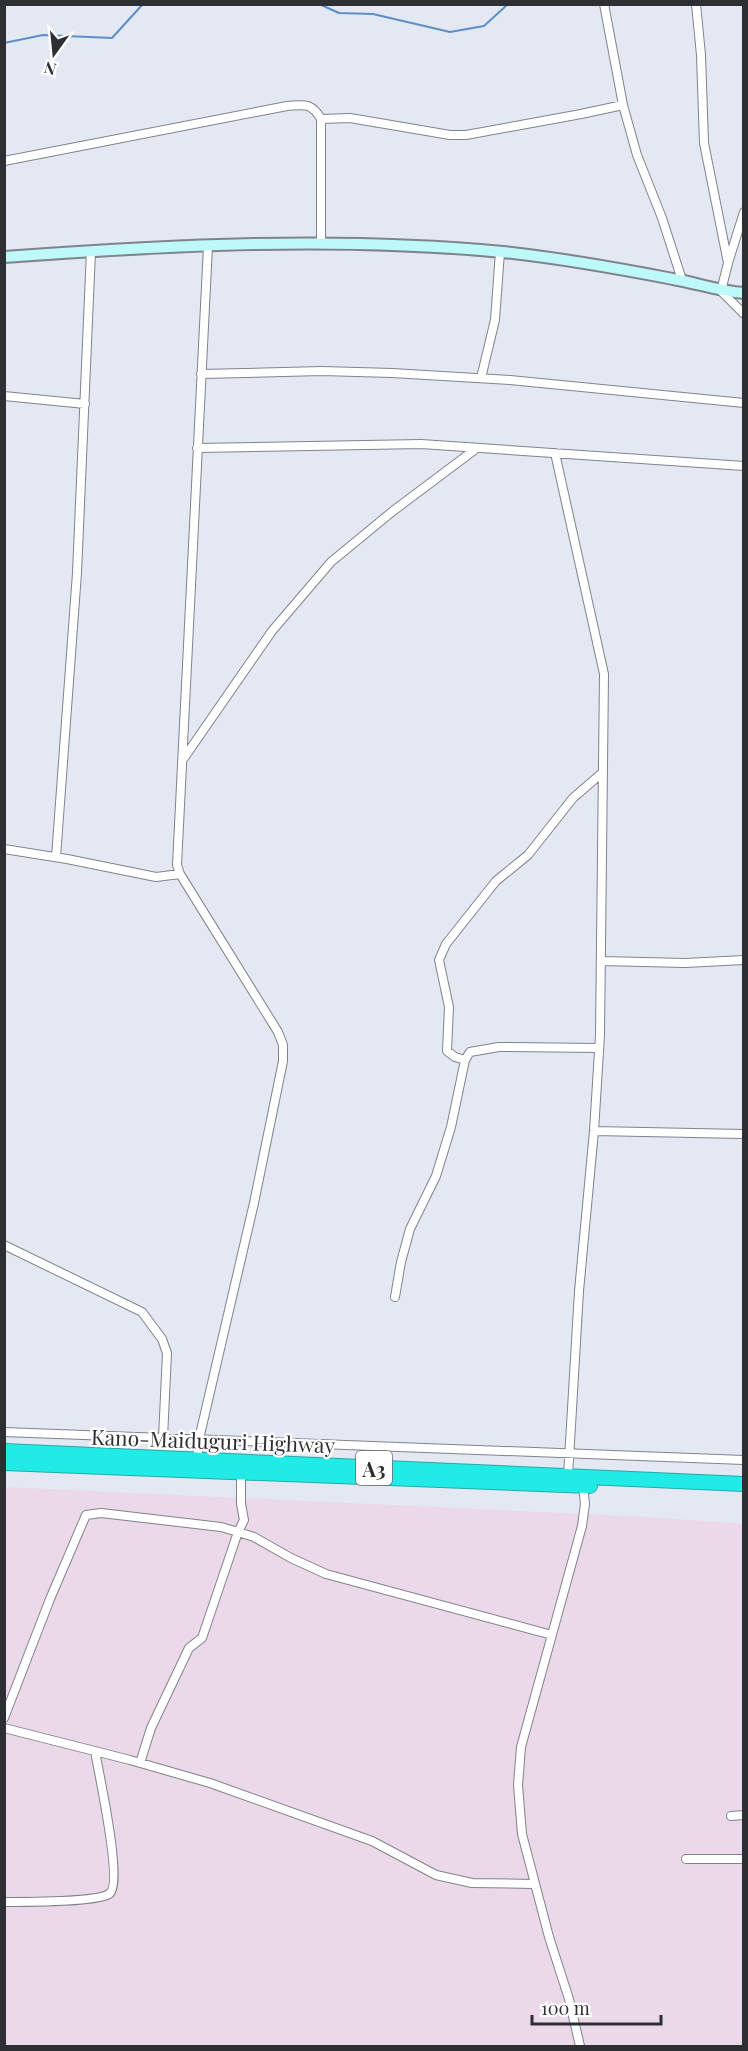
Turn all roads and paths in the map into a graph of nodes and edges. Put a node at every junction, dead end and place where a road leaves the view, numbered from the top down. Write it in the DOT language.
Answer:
graph roads {
  1 [pos="603,4"];
  2 [pos="696,4"];
  3 [pos="623,105"];
  4 [pos="321,119"];
  5 [pos="4,161"];
  6 [pos="744,212"];
  7 [pos="321,243"];
  8 [pos="208,246"];
  9 [pos="91,251"];
  10 [pos="500,252"];
  11 [pos="4,257"];
  12 [pos="728,263"];
  13 [pos="682,280"];
  14 [pos="721,291"];
  15 [pos="744,293"];
  16 [pos="744,314"];
  17 [pos="201,374"];
  18 [pos="481,378"];
  19 [pos="4,396"];
  20 [pos="744,403"];
  21 [pos="85,404"];
  22 [pos="197,448"];
  23 [pos="477,448"];
  24 [pos="555,453"];
  25 [pos="744,466"];
  26 [pos="182,760"];
  27 [pos="602,773"];
  28 [pos="4,849"];
  29 [pos="57,858"];
  30 [pos="180,874"];
  31 [pos="744,960"];
  32 [pos="601,961"];
  33 [pos="599,1048"];
  34 [pos="465,1060"];
  35 [pos="594,1131"];
  36 [pos="744,1134"];
  37 [pos="4,1245"];
  38 [pos="395,1297"];
  39 [pos="4,1432"];
  40 [pos="163,1438"];
  41 [pos="200,1439"];
  42 [pos="4,1451"];
  43 [pos="568,1452"];
  44 [pos="197,1460"];
  45 [pos="744,1460"];
  46 [pos="4,1463"];
  47 [pos="241,1472"];
  48 [pos="568,1476"];
  49 [pos="744,1484"];
  50 [pos="583,1486"];
  51 [pos="744,1493"];
  52 [pos="238,1532"];
  53 [pos="552,1635"];
  54 [pos="4,1718"];
  55 [pos="4,1728"];
  56 [pos="95,1750"];
  57 [pos="140,1763"];
  58 [pos="744,1815"];
  59 [pos="731,1816"];
  60 [pos="686,1859"];
  61 [pos="744,1859"];
  62 [pos="534,1884"];
  63 [pos="5,1904"];
  64 [pos="580,2046"];
  1 -- 3 [label="street"];
  2 -- 12 [label="street"];
  3 -- 4 [label="street"];
  3 -- 13 [label="street"];
  4 -- 5 [label="street"];
  4 -- 7 [label="street"];
  6 -- 12 [label="street"];
  7 -- 8 [label="street"];
  7 -- 10 [label="street"];
  8 -- 9 [label="street"];
  8 -- 17 [label="street"];
  9 -- 11 [label="street"];
  9 -- 21 [label="street"];
  10 -- 13 [label="street"];
  10 -- 18 [label="street"];
  12 -- 14 [label="street"];
  13 -- 14 [label="street"];
  14 -- 15 [label="street"];
  14 -- 16 [label="street"];
  17 -- 18 [label="street"];
  17 -- 22 [label="street"];
  18 -- 20 [label="street"];
  19 -- 21 [label="street"];
  21 -- 29 [label="street"];
  22 -- 23 [label="street"];
  22 -- 26 [label="street"];
  23 -- 24 [label="street"];
  23 -- 26 [label="street"];
  24 -- 25 [label="street"];
  24 -- 27 [label="street"];
  26 -- 30 [label="street"];
  27 -- 32 [label="street"];
  27 -- 34 [label="street"];
  28 -- 29 [label="street"];
  29 -- 30 [label="street"];
  30 -- 41 [label="street"];
  31 -- 32 [label="street"];
  32 -- 33 [label="street"];
  33 -- 34 [label="street"];
  33 -- 35 [label="street"];
  34 -- 38 [label="street"];
  35 -- 36 [label="street"];
  35 -- 43 [label="street"];
  37 -- 40 [label="street"];
  39 -- 40 [label="street"];
  40 -- 41 [label="street"];
  41 -- 43 [label="street"];
  41 -- 44 [label="street"];
  42 -- 44 [label="highway, Kano-Maiduguri Highway / A3"];
  43 -- 45 [label="street"];
  43 -- 48 [label="street"];
  44 -- 48 [label="highway, Kano-Maiduguri Highway / A3"];
  46 -- 47 [label="highway, Kano-Maiduguri Highway / A3"];
  47 -- 50 [label="highway, Kano-Maiduguri Highway / A3"];
  47 -- 52 [label="street"];
  48 -- 49 [label="highway, Kano-Maiduguri Highway / A3"];
  50 -- 51 [label="highway, Kano-Maiduguri Highway / A3"];
  50 -- 53 [label="street"];
  52 -- 53 [label="street"];
  52 -- 54 [label="street"];
  52 -- 57 [label="street"];
  53 -- 62 [label="street"];
  55 -- 56 [label="street"];
  56 -- 57 [label="street"];
  56 -- 63 [label="street"];
  57 -- 62 [label="street"];
  58 -- 59 [label="street"];
  60 -- 61 [label="street"];
  62 -- 64 [label="street"];
}
